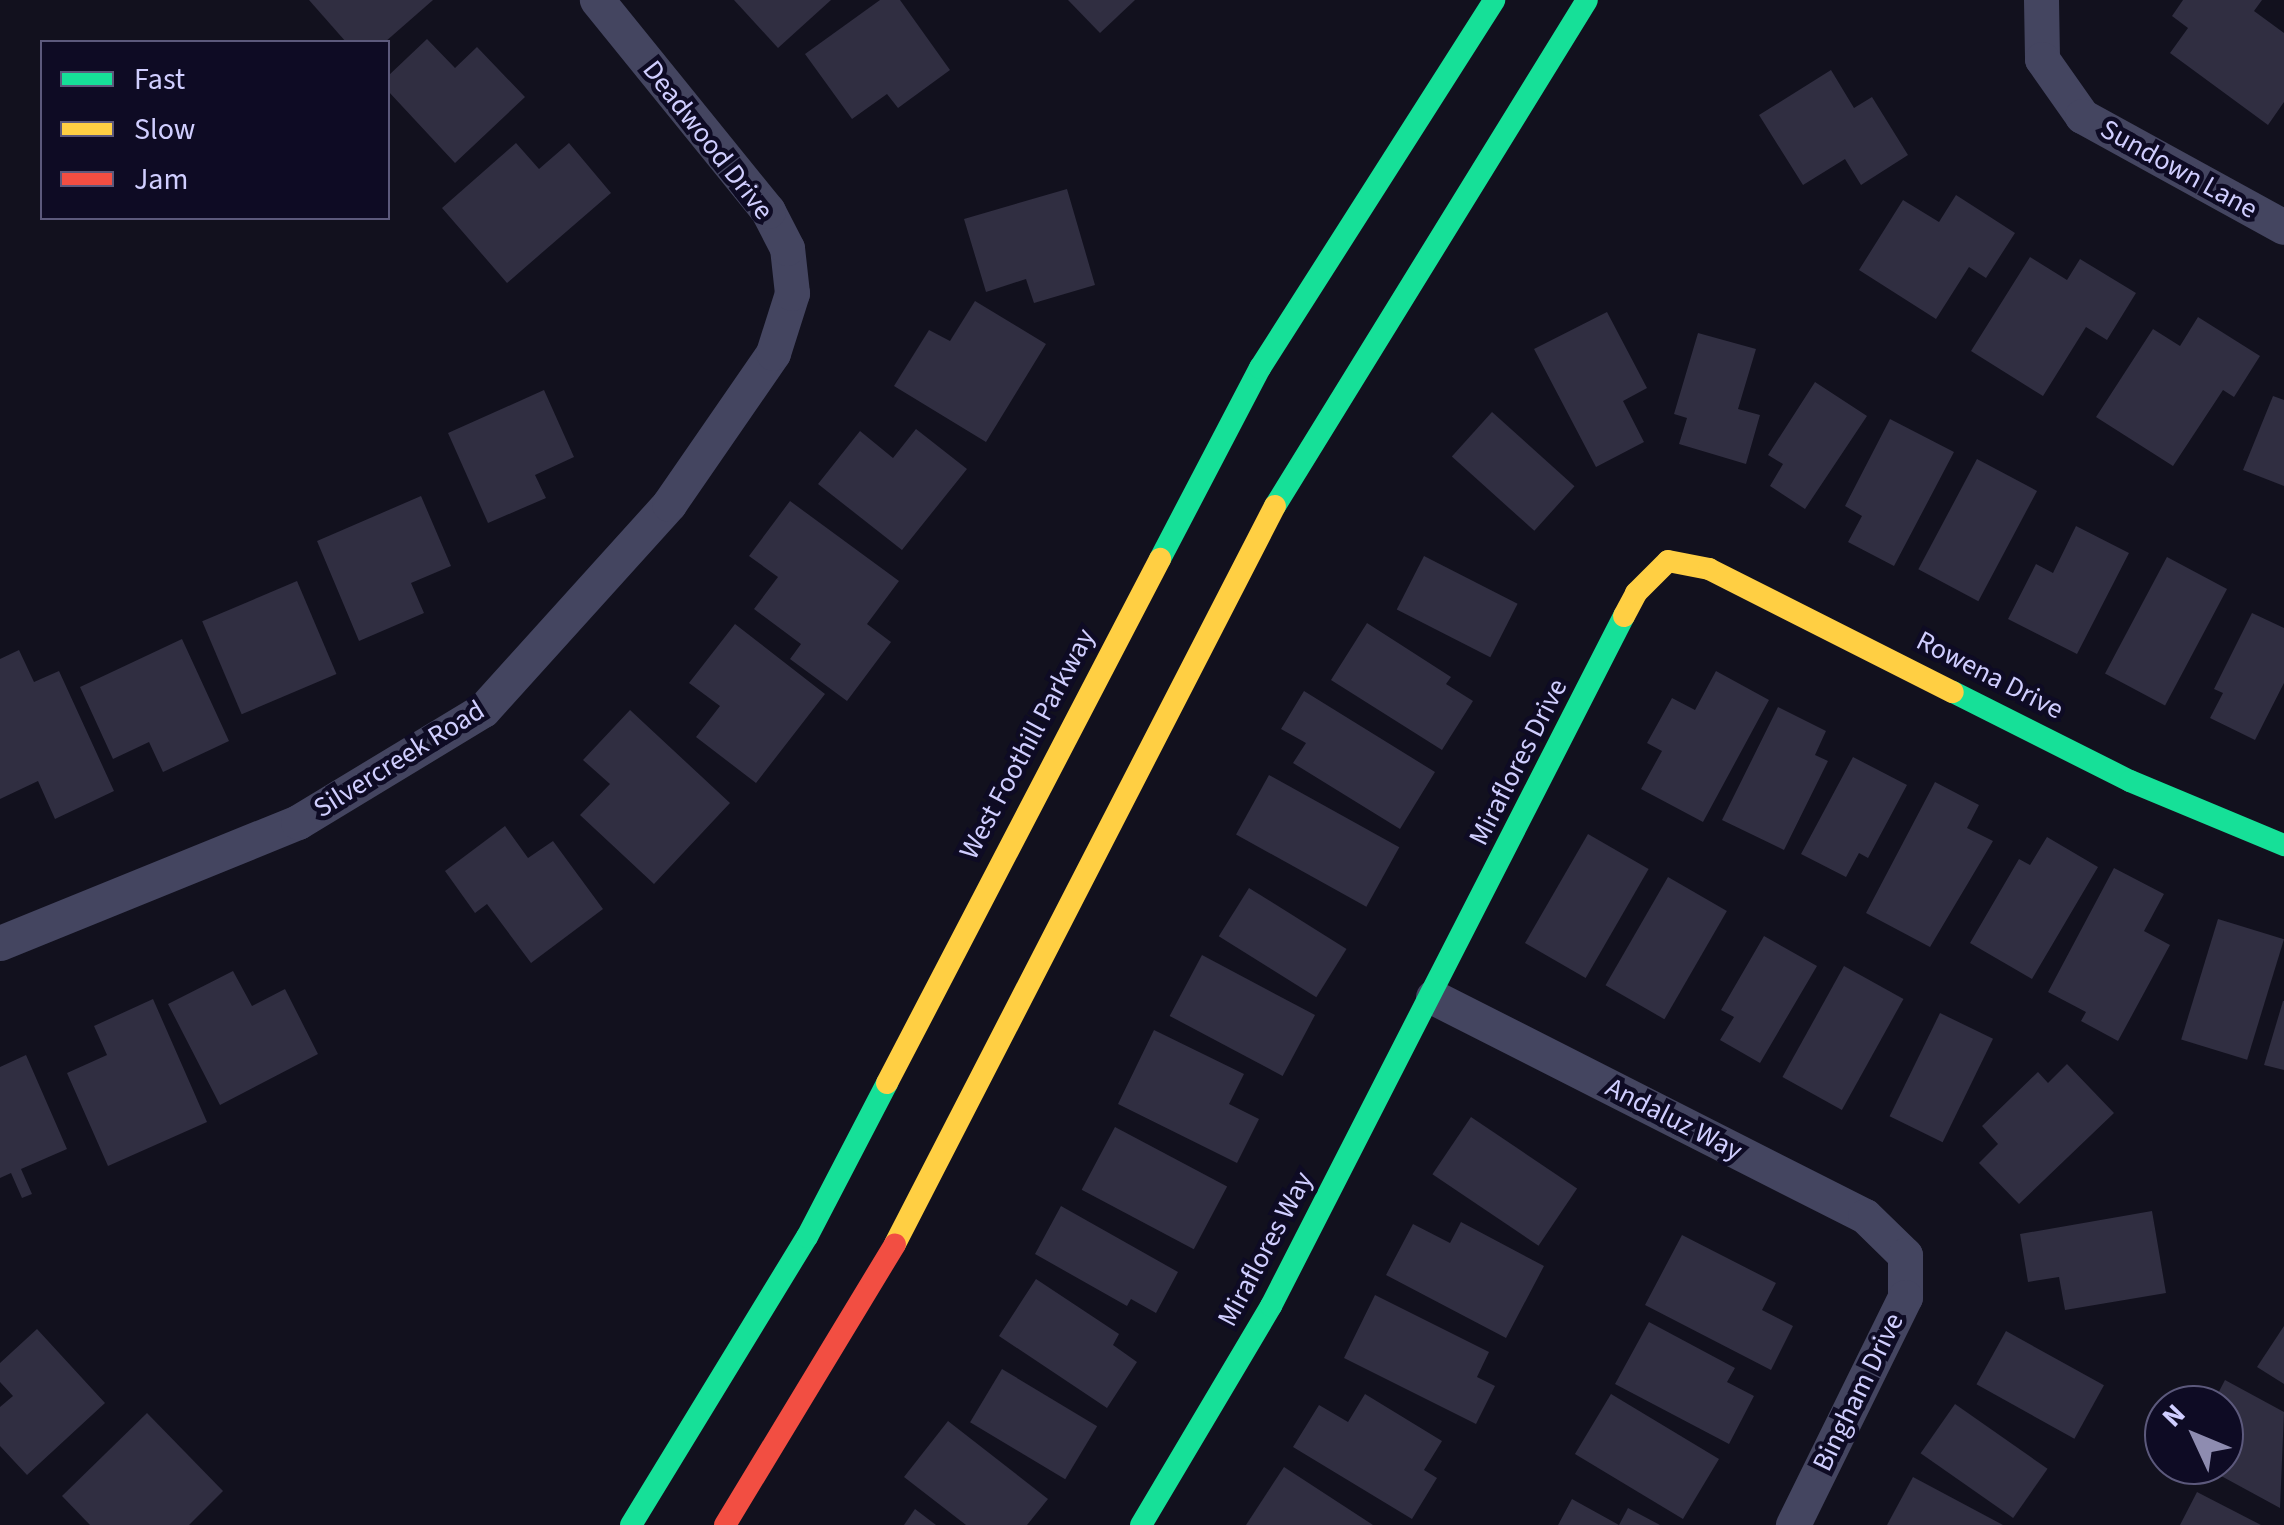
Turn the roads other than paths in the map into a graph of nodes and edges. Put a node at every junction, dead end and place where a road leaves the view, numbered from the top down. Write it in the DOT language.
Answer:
graph roads {
  1 [pos="597,0"];
  2 [pos="1494,0"];
  3 [pos="1587,0"];
  4 [pos="2042,0"];
  5 [pos="2284,227"];
  6 [pos="792,292"];
  7 [pos="1668,561"];
  8 [pos="2284,845"];
  9 [pos="0,944"];
  10 [pos="1433,997"];
  11 [pos="1905,1255"];
  12 [pos="631,1525"];
  13 [pos="725,1525"];
  14 [pos="1141,1525"];
  15 [pos="1793,1525"];
  1 -- 6 [label="street, Deadwood Drive"];
  2 -- 12 [label="main road, West Foothill Parkway"];
  3 -- 13 [label="main road"];
  4 -- 5 [label="street, Sundown Lane"];
  6 -- 9 [label="street, Silvercreek Road"];
  7 -- 8 [label="main road, Rowena Drive"];
  7 -- 10 [label="main road, Miraflores Drive"];
  10 -- 11 [label="street, Andaluz Way"];
  10 -- 14 [label="main road, Miraflores Way"];
  11 -- 15 [label="street, Bingham Drive"];
}
